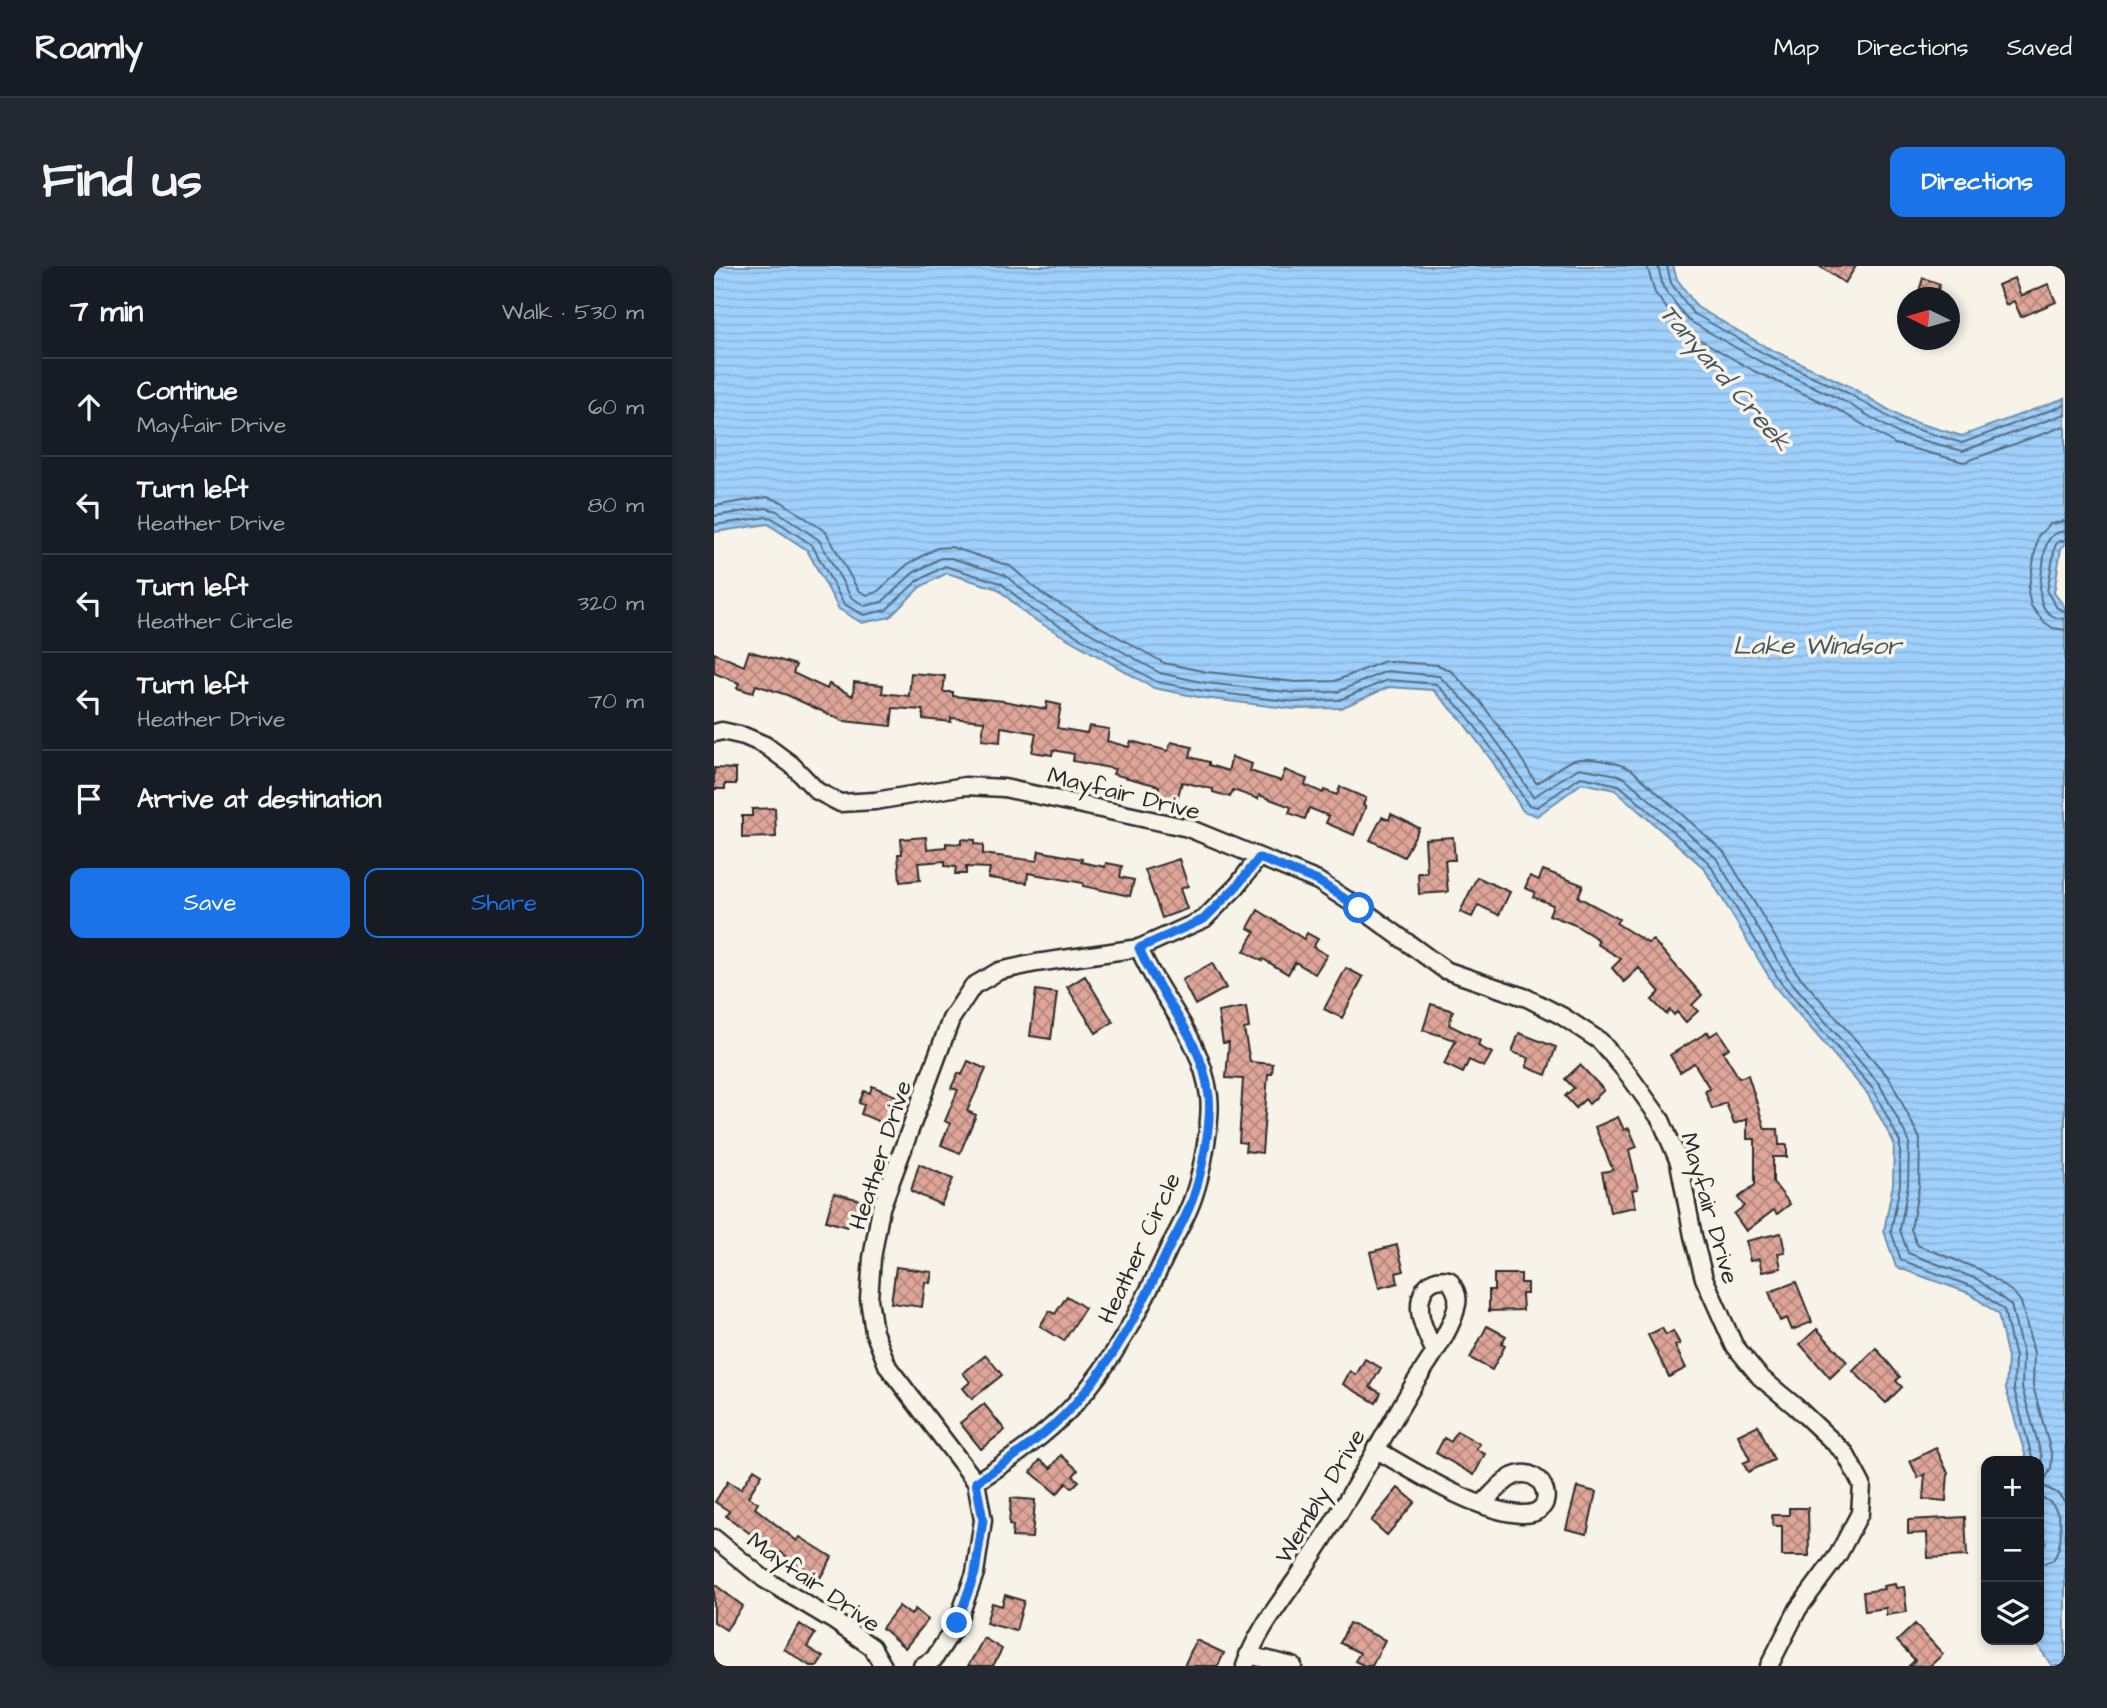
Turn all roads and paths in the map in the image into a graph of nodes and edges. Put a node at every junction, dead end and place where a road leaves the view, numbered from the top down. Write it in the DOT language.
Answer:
graph roads {
  1 [pos="714,733"];
  2 [pos="1259,858"];
  3 [pos="1139,948"];
  4 [pos="1434,1350"];
  5 [pos="1375,1449"];
  6 [pos="976,1482"];
  7 [pos="1482,1504"];
  8 [pos="714,1538"];
  9 [pos="1247,1661"];
  10 [pos="883,1666"];
  11 [pos="922,1666"];
  12 [pos="1293,1666"];
  13 [pos="1769,1666"];
  1 -- 2 [label="street, Mayfair Drive"];
  2 -- 3 [label="street, Heather Drive"];
  2 -- 13 [label="street, Mayfair Drive"];
  3 -- 6 [label="street, Heather Circle"];
  3 -- 6 [label="street, Heather Drive"];
  4 -- 5 [label="street, Wembly Drive"];
  5 -- 7 [label="street"];
  5 -- 9 [label="street, Wembly Drive"];
  6 -- 11 [label="street, Heather Drive"];
  8 -- 10 [label="street, Mayfair Drive"];
  9 -- 12 [label="street"];
}
